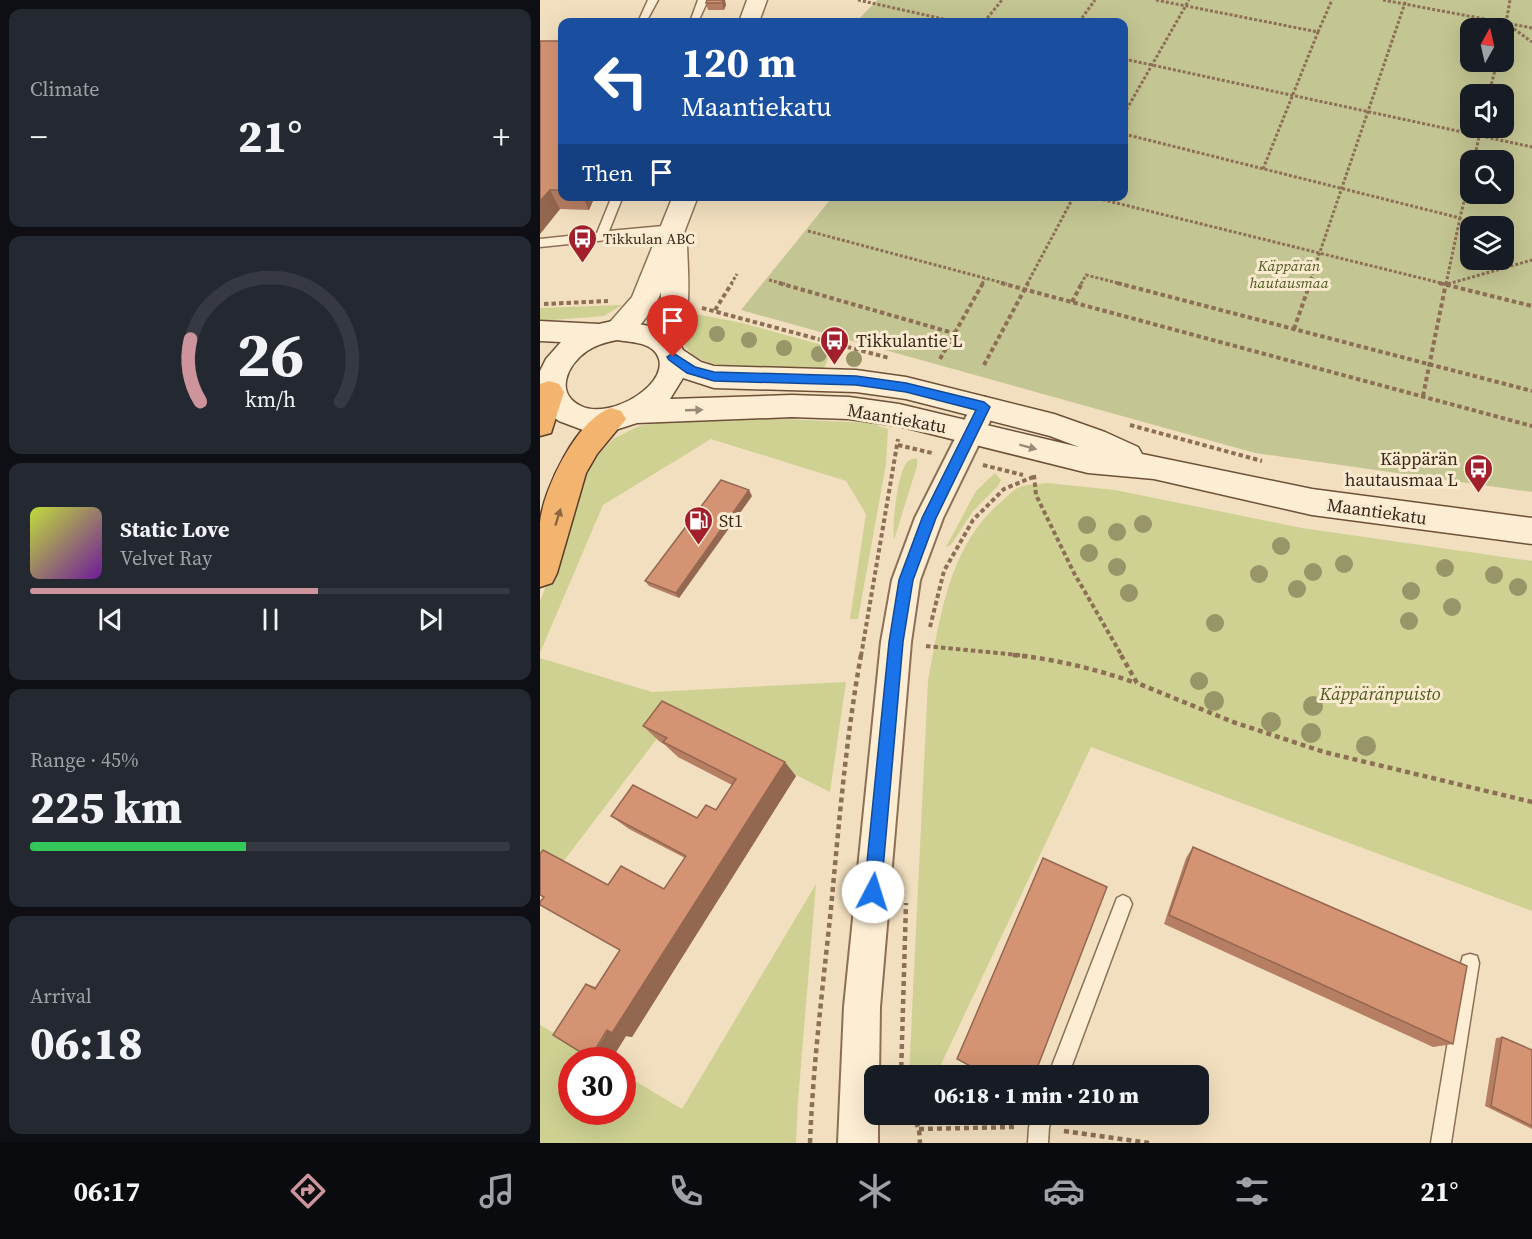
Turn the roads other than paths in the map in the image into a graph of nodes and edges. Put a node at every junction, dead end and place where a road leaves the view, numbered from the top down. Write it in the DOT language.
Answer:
graph roads {
  1 [pos="653,0"];
  2 [pos="703,0"];
  3 [pos="757,0"];
  4 [pos="644,18"];
  5 [pos="696,18"];
  6 [pos="750,18"];
  7 [pos="616,201"];
  8 [pos="684,201"];
  9 [pos="674,229"];
  10 [pos="602,234"];
  11 [pos="540,243"];
  12 [pos="540,331"];
  13 [pos="608,332"];
  14 [pos="669,350"];
  15 [pos="546,381"];
  16 [pos="902,401"];
  17 [pos="623,415"];
  18 [pos="978,420"];
  19 [pos="540,425"];
  20 [pos="1532,531"];
  21 [pos="540,573"];
  22 [pos="1123,904"];
  23 [pos="1470,963"];
  24 [pos="1062,1065"];
  25 [pos="1040,1125"];
  26 [pos="858,1143"];
  27 [pos="1038,1143"];
  28 [pos="1441,1143"];
  1 -- 4 [label="lane"];
  2 -- 5 [label="lane"];
  3 -- 6 [label="main road"];
  7 -- 10 [label="lane"];
  8 -- 9 [label="main road"];
  9 -- 10 [label="lane"];
  9 -- 13 [label="main road"];
  9 -- 14 [label="main road"];
  10 -- 11 [label="lane"];
  12 -- 13 [label="main road"];
  13 -- 14 [label="main road"];
  13 -- 15 [label="main road"];
  14 -- 16 [label="main road, Maantiekatu"];
  14 -- 17 [label="main road"];
  15 -- 17 [label="main road"];
  15 -- 19 [label="highway"];
  17 -- 16 [label="main road, Maantiekatu, one-way"];
  16 -- 18 [label="main road, Maantiekatu"];
  21 -- 17 [label="highway, one-way"];
  18 -- 20 [label="main road, Maantiekatu"];
  18 -- 26 [label="street"];
  22 -- 24 [label="lane"];
  23 -- 28 [label="lane"];
  25 -- 27 [label="lane"];
}
